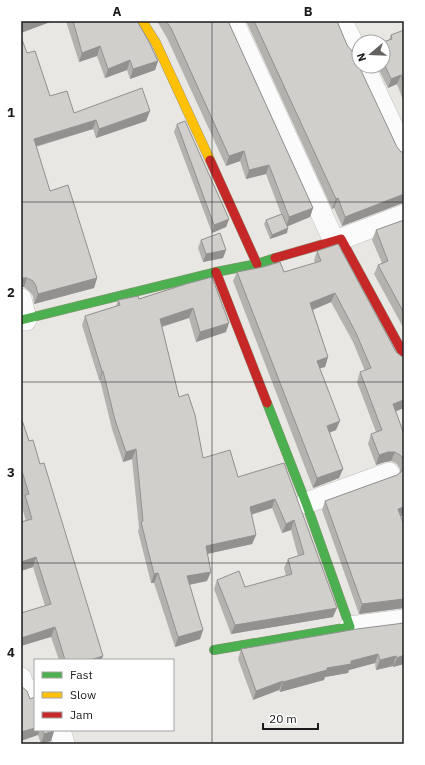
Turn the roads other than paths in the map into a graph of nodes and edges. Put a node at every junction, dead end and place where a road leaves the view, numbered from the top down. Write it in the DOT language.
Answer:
graph roads {
  1 [pos="142,21"];
  2 [pos="233,21"];
  3 [pos="342,21"];
  4 [pos="351,40"];
  5 [pos="368,74"];
  6 [pos="404,151"];
  7 [pos="404,215"];
  8 [pos="338,240"];
  9 [pos="257,264"];
  10 [pos="216,272"];
  11 [pos="21,299"];
  12 [pos="24,320"];
  13 [pos="404,355"];
  14 [pos="389,473"];
  15 [pos="306,503"];
  16 [pos="404,620"];
  17 [pos="350,627"];
  18 [pos="214,650"];
  19 [pos="21,678"];
  20 [pos="34,692"];
  21 [pos="60,731"];
  22 [pos="64,744"];
  1 -- 9 [label="street"];
  2 -- 8 [label="street"];
  3 -- 4 [label="street"];
  5 -- 6 [label="street"];
  7 -- 8 [label="street"];
  8 -- 9 [label="street"];
  8 -- 13 [label="street"];
  9 -- 10 [label="street"];
  10 -- 12 [label="street"];
  10 -- 15 [label="street"];
  11 -- 12 [label="street"];
  14 -- 15 [label="street"];
  15 -- 17 [label="street"];
  16 -- 17 [label="street"];
  17 -- 18 [label="street"];
  19 -- 20 [label="street"];
  21 -- 22 [label="street"];
}
